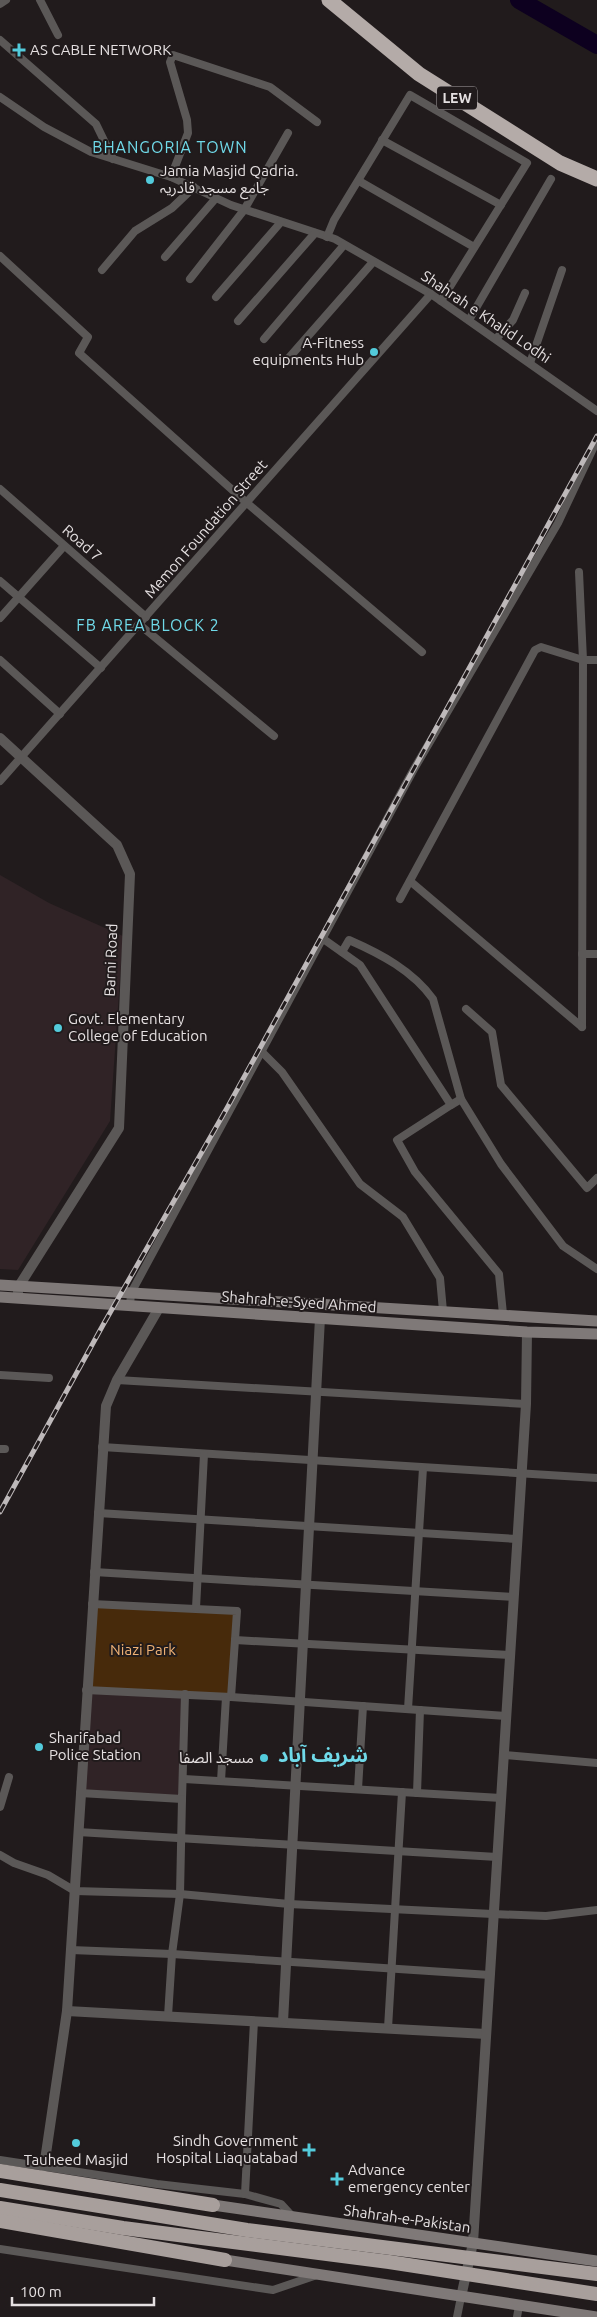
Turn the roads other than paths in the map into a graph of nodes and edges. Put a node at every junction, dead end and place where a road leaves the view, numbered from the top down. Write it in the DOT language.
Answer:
graph roads {
  1 [pos="6,0"];
  2 [pos="40,0"];
  3 [pos="329,0"];
  4 [pos="0,4"];
  5 [pos="58,35"];
  6 [pos="0,40"];
  7 [pos="0,97"];
  8 [pos="317,122"];
  9 [pos="288,133"];
  10 [pos="382,140"];
  11 [pos="113,159"];
  12 [pos="171,177"];
  13 [pos="551,179"];
  14 [pos="597,179"];
  15 [pos="359,181"];
  16 [pos="194,188"];
  17 [pos="216,198"];
  18 [pos="501,205"];
  19 [pos="244,210"];
  20 [pos="281,222"];
  21 [pos="314,233"];
  22 [pos="327,237"];
  23 [pos="344,245"];
  24 [pos="474,247"];
  25 [pos="0,256"];
  26 [pos="165,257"];
  27 [pos="373,262"];
  28 [pos="102,270"];
  29 [pos="562,270"];
  30 [pos="190,279"];
  31 [pos="525,293"];
  32 [pos="431,294"];
  33 [pos="216,297"];
  34 [pos="441,301"];
  35 [pos="469,320"];
  36 [pos="238,321"];
  37 [pos="264,339"];
  38 [pos="496,339"];
  39 [pos="287,360"];
  40 [pos="530,363"];
  41 [pos="597,411"];
  42 [pos="597,440"];
  43 [pos="0,489"];
  44 [pos="247,503"];
  45 [pos="64,546"];
  46 [pos="579,572"];
  47 [pos="0,581"];
  48 [pos="18,598"];
  49 [pos="146,617"];
  50 [pos="0,618"];
  51 [pos="140,625"];
  52 [pos="422,652"];
  53 [pos="0,660"];
  54 [pos="582,660"];
  55 [pos="597,660"];
  56 [pos="101,668"];
  57 [pos="60,714"];
  58 [pos="274,736"];
  59 [pos="0,738"];
  60 [pos="21,757"];
  61 [pos="0,781"];
  62 [pos="410,881"];
  63 [pos="400,899"];
  64 [pos="322,938"];
  65 [pos="342,952"];
  66 [pos="582,954"];
  67 [pos="597,954"];
  68 [pos="466,1009"];
  69 [pos="261,1051"];
  70 [pos="461,1099"];
  71 [pos="451,1105"];
  72 [pos="597,1178"];
  73 [pos="597,1269"];
  74 [pos="0,1285"];
  75 [pos="18,1292"];
  76 [pos="131,1293"];
  77 [pos="0,1297"];
  78 [pos="130,1306"];
  79 [pos="159,1308"];
  80 [pos="443,1311"];
  81 [pos="503,1314"];
  82 [pos="320,1318"];
  83 [pos="597,1321"];
  84 [pos="527,1332"];
  85 [pos="597,1334"];
  86 [pos="0,1375"];
  87 [pos="49,1378"];
  88 [pos="117,1380"];
  89 [pos="317,1392"];
  90 [pos="526,1404"];
  91 [pos="102,1447"];
  92 [pos="204,1454"];
  93 [pos="313,1461"];
  94 [pos="424,1468"];
  95 [pos="521,1474"];
  96 [pos="597,1478"];
  97 [pos="98,1514"];
  98 [pos="200,1520"];
  99 [pos="310,1527"];
  100 [pos="419,1533"];
  101 [pos="517,1539"];
  102 [pos="94,1572"];
  103 [pos="198,1579"];
  104 [pos="307,1586"];
  105 [pos="415,1592"];
  106 [pos="514,1597"];
  107 [pos="92,1604"];
  108 [pos="196,1608"];
  109 [pos="235,1640"];
  110 [pos="304,1643"];
  111 [pos="412,1650"];
  112 [pos="510,1655"];
  113 [pos="86,1690"];
  114 [pos="185,1694"];
  115 [pos="229,1697"];
  116 [pos="300,1702"];
  117 [pos="363,1706"];
  118 [pos="408,1709"];
  119 [pos="420,1710"];
  120 [pos="506,1716"];
  121 [pos="504,1755"];
  122 [pos="597,1763"];
  123 [pos="9,1777"];
  124 [pos="184,1779"];
  125 [pos="221,1781"];
  126 [pos="296,1785"];
  127 [pos="358,1789"];
  128 [pos="402,1792"];
  129 [pos="80,1793"];
  130 [pos="417,1793"];
  131 [pos="501,1798"];
  132 [pos="182,1799"];
  133 [pos="0,1807"];
  134 [pos="78,1832"];
  135 [pos="182,1838"];
  136 [pos="293,1845"];
  137 [pos="399,1851"];
  138 [pos="0,1855"];
  139 [pos="497,1857"];
  140 [pos="75,1891"];
  141 [pos="180,1894"];
  142 [pos="289,1904"];
  143 [pos="395,1910"];
  144 [pos="597,1910"];
  145 [pos="493,1914"];
  146 [pos="71,1950"];
  147 [pos="172,1954"];
  148 [pos="286,1962"];
  149 [pos="392,1968"];
  150 [pos="490,1975"];
  151 [pos="67,2011"];
  152 [pos="168,2016"];
  153 [pos="254,2021"];
  154 [pos="283,2022"];
  155 [pos="388,2028"];
  156 [pos="486,2034"];
  157 [pos="0,2160"];
  158 [pos="44,2167"];
  159 [pos="0,2171"];
  160 [pos="0,2190"];
  161 [pos="245,2194"];
  162 [pos="213,2205"];
  163 [pos="0,2208"];
  164 [pos="292,2216"];
  165 [pos="0,2221"];
  166 [pos="473,2243"];
  167 [pos="0,2249"];
  168 [pos="225,2260"];
  169 [pos="597,2261"];
  170 [pos="597,2274"];
  171 [pos="317,2275"];
  172 [pos="597,2294"];
  173 [pos="461,2298"];
  174 [pos="518,2312"];
  175 [pos="457,2317"];
  176 [pos="596,2317"];
  1 -- 4 [label="street"];
  2 -- 5 [label="street"];
  3 -- 14 [label="highway, LEW"];
  6 -- 11 [label="street"];
  7 -- 11 [label="street, Shahrah e Khalid Lodhi"];
  8 -- 12 [label="street"];
  9 -- 19 [label="street"];
  10 -- 15 [label="street"];
  10 -- 18 [label="street"];
  10 -- 18 [label="street"];
  11 -- 12 [label="street, Shahrah e Khalid Lodhi"];
  12 -- 16 [label="street, Shahrah e Khalid Lodhi"];
  13 -- 35 [label="street"];
  15 -- 22 [label="street"];
  15 -- 24 [label="street"];
  16 -- 17 [label="street, Shahrah e Khalid Lodhi"];
  16 -- 28 [label="street"];
  17 -- 19 [label="street, Shahrah e Khalid Lodhi"];
  17 -- 26 [label="street"];
  18 -- 24 [label="street"];
  19 -- 20 [label="street, Shahrah e Khalid Lodhi"];
  19 -- 30 [label="street"];
  20 -- 21 [label="street, Shahrah e Khalid Lodhi"];
  20 -- 33 [label="street"];
  21 -- 22 [label="street, Shahrah e Khalid Lodhi"];
  21 -- 36 [label="street"];
  22 -- 23 [label="street, Shahrah e Khalid Lodhi"];
  23 -- 27 [label="street, Shahrah e Khalid Lodhi"];
  23 -- 37 [label="street"];
  24 -- 34 [label="street"];
  25 -- 44 [label="street"];
  27 -- 32 [label="street, Shahrah e Khalid Lodhi"];
  27 -- 39 [label="street"];
  29 -- 40 [label="street"];
  31 -- 38 [label="street"];
  32 -- 34 [label="street, Shahrah e Khalid Lodhi"];
  32 -- 44 [label="street, Memon Foundation Street"];
  34 -- 35 [label="street, Shahrah e Khalid Lodhi"];
  35 -- 38 [label="street, Shahrah e Khalid Lodhi"];
  38 -- 40 [label="street, Shahrah e Khalid Lodhi"];
  40 -- 41 [label="street, Shahrah e Khalid Lodhi"];
  42 -- 64 [label="street"];
  43 -- 45 [label="street, Road 7"];
  44 -- 49 [label="street, Memon Foundation Street"];
  44 -- 52 [label="street"];
  45 -- 48 [label="street"];
  45 -- 49 [label="street, Road 7"];
  46 -- 54 [label="street"];
  47 -- 48 [label="street"];
  48 -- 50 [label="street"];
  48 -- 56 [label="street"];
  49 -- 51 [label="street, Memon Foundation Street"];
  51 -- 56 [label="street, Memon Foundation Street"];
  51 -- 58 [label="street"];
  53 -- 57 [label="street"];
  54 -- 55 [label="street"];
  54 -- 62 [label="street"];
  54 -- 66 [label="street"];
  56 -- 57 [label="street, Memon Foundation Street"];
  57 -- 60 [label="street, Memon Foundation Street"];
  59 -- 60 [label="street, Barni Road"];
  60 -- 61 [label="street, Memon Foundation Street"];
  60 -- 75 [label="street, Barni Road"];
  62 -- 63 [label="street"];
  62 -- 66 [label="street"];
  64 -- 65 [label="street"];
  64 -- 69 [label="street"];
  65 -- 70 [label="street"];
  65 -- 71 [label="street"];
  66 -- 67 [label="street"];
  68 -- 72 [label="street"];
  69 -- 76 [label="street"];
  69 -- 80 [label="street"];
  70 -- 71 [label="street"];
  70 -- 73 [label="street"];
  71 -- 81 [label="street"];
  74 -- 75 [label="main road, Shahrah-e-Syed Ahmed"];
  75 -- 76 [label="main road, Shahrah-e-Syed Ahmed"];
  75 -- 77 [label="main road, Shahrah-e-Syed Ahmed"];
  75 -- 78 [label="main road, Shahrah-e-Syed Ahmed"];
  76 -- 78 [label="street"];
  76 -- 80 [label="main road, Shahrah-e-Syed Ahmed"];
  78 -- 79 [label="main road, Shahrah-e-Syed Ahmed"];
  79 -- 82 [label="main road, Shahrah-e-Syed Ahmed"];
  79 -- 88 [label="street"];
  80 -- 81 [label="main road, Shahrah-e-Syed Ahmed"];
  81 -- 83 [label="main road, Shahrah-e-Syed Ahmed"];
  82 -- 84 [label="main road, Shahrah-e-Syed Ahmed"];
  82 -- 89 [label="street"];
  84 -- 85 [label="main road, Shahrah-e-Syed Ahmed"];
  84 -- 90 [label="street"];
  86 -- 87 [label="street"];
  88 -- 89 [label="street"];
  88 -- 91 [label="street"];
  89 -- 90 [label="street"];
  89 -- 93 [label="street"];
  90 -- 95 [label="street"];
  91 -- 92 [label="street"];
  91 -- 97 [label="street"];
  92 -- 93 [label="street"];
  92 -- 98 [label="street"];
  93 -- 94 [label="street"];
  93 -- 99 [label="street"];
  94 -- 95 [label="street"];
  94 -- 100 [label="street"];
  95 -- 96 [label="street"];
  95 -- 101 [label="street"];
  97 -- 98 [label="street"];
  97 -- 102 [label="street"];
  98 -- 99 [label="street"];
  98 -- 103 [label="street"];
  99 -- 100 [label="street"];
  99 -- 104 [label="street"];
  100 -- 101 [label="street"];
  100 -- 105 [label="street"];
  101 -- 106 [label="street"];
  102 -- 103 [label="street"];
  102 -- 107 [label="street"];
  103 -- 104 [label="street"];
  103 -- 108 [label="street"];
  104 -- 105 [label="street"];
  104 -- 110 [label="street"];
  105 -- 106 [label="street"];
  105 -- 111 [label="street"];
  106 -- 112 [label="street"];
  107 -- 108 [label="street"];
  107 -- 113 [label="street"];
  108 -- 109 [label="street"];
  109 -- 110 [label="street"];
  109 -- 115 [label="street"];
  110 -- 111 [label="street"];
  110 -- 116 [label="street"];
  111 -- 112 [label="street"];
  111 -- 118 [label="street"];
  112 -- 120 [label="street"];
  113 -- 114 [label="street"];
  113 -- 129 [label="street"];
  114 -- 115 [label="street"];
  114 -- 124 [label="street"];
  115 -- 116 [label="street"];
  115 -- 125 [label="street"];
  116 -- 117 [label="street"];
  116 -- 126 [label="street"];
  117 -- 118 [label="street"];
  117 -- 127 [label="street"];
  118 -- 119 [label="street"];
  119 -- 120 [label="street"];
  119 -- 130 [label="street"];
  120 -- 121 [label="street"];
  121 -- 122 [label="street"];
  121 -- 131 [label="street"];
  123 -- 133 [label="street"];
  124 -- 125 [label="street"];
  124 -- 132 [label="street"];
  125 -- 126 [label="street"];
  126 -- 127 [label="street"];
  126 -- 136 [label="street"];
  127 -- 128 [label="street"];
  128 -- 130 [label="street"];
  128 -- 137 [label="street"];
  129 -- 132 [label="street"];
  129 -- 134 [label="street"];
  130 -- 131 [label="street"];
  131 -- 139 [label="street"];
  132 -- 135 [label="street"];
  134 -- 135 [label="street"];
  134 -- 140 [label="street"];
  135 -- 136 [label="street"];
  135 -- 141 [label="street"];
  136 -- 137 [label="street"];
  136 -- 142 [label="street"];
  137 -- 139 [label="street"];
  137 -- 143 [label="street"];
  138 -- 140 [label="street"];
  139 -- 145 [label="street"];
  140 -- 141 [label="street"];
  140 -- 146 [label="street"];
  141 -- 142 [label="street"];
  141 -- 147 [label="street"];
  142 -- 143 [label="street"];
  142 -- 148 [label="street"];
  143 -- 145 [label="street"];
  143 -- 149 [label="street"];
  144 -- 145 [label="street"];
  145 -- 150 [label="street"];
  146 -- 147 [label="street"];
  146 -- 151 [label="street"];
  147 -- 148 [label="street"];
  147 -- 152 [label="street"];
  148 -- 149 [label="street"];
  148 -- 154 [label="street"];
  149 -- 150 [label="street"];
  149 -- 155 [label="street"];
  150 -- 156 [label="street"];
  151 -- 152 [label="street"];
  151 -- 158 [label="street"];
  152 -- 153 [label="street"];
  153 -- 154 [label="street"];
  153 -- 161 [label="street"];
  154 -- 155 [label="street"];
  155 -- 156 [label="street"];
  156 -- 166 [label="street"];
  157 -- 158 [label="street"];
  158 -- 161 [label="street"];
  159 -- 162 [label="highway"];
  160 -- 170 [label="highway"];
  161 -- 164 [label="street"];
  162 -- 164 [label="main road, Shahrah-e-Pakistan"];
  163 -- 172 [label="highway"];
  164 -- 166 [label="main road, Shahrah-e-Pakistan"];
  165 -- 168 [label="highway"];
  166 -- 169 [label="main road, Shahrah-e-Pakistan"];
  166 -- 173 [label="street"];
  167 -- 171 [label="street"];
  168 -- 171 [label="main road"];
  171 -- 173 [label="main road"];
  173 -- 174 [label="main road"];
  173 -- 175 [label="street"];
  174 -- 176 [label="main road"];
}
